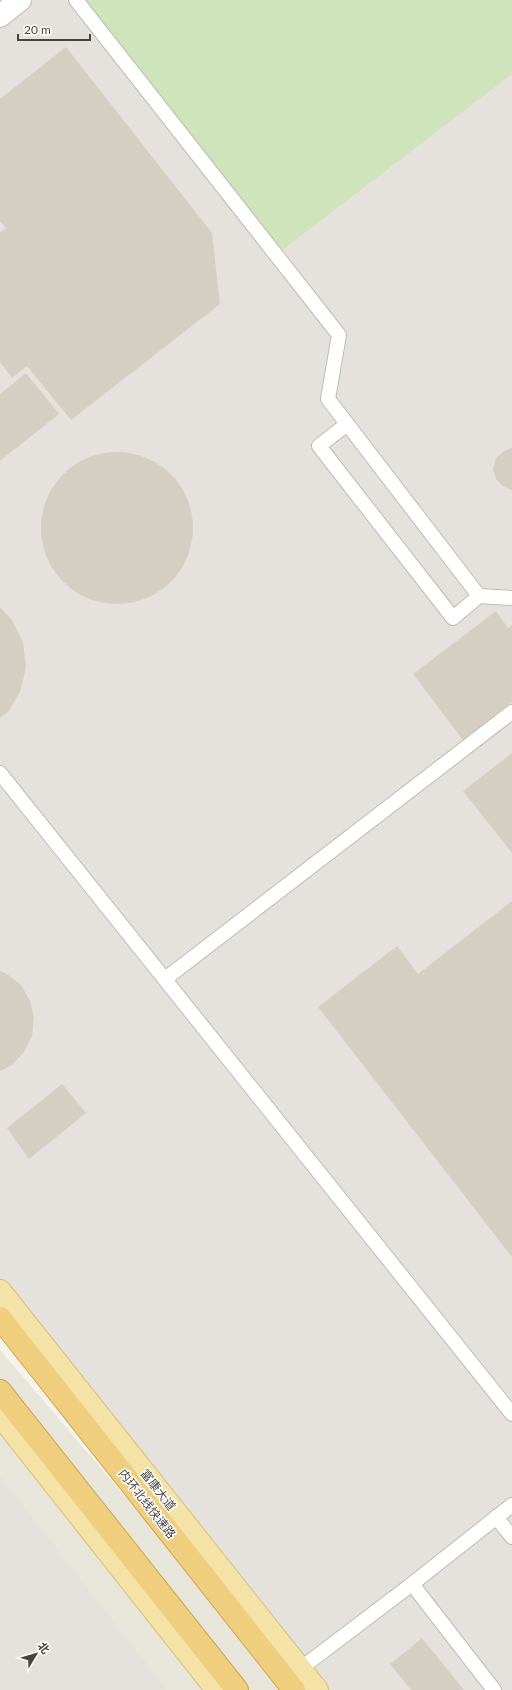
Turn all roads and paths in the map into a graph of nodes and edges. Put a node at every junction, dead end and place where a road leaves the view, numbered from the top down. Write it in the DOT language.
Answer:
graph roads {
  1 [pos="20,0"];
  2 [pos="76,0"];
  3 [pos="0,16"];
  4 [pos="347,424"];
  5 [pos="479,596"];
  6 [pos="512,598"];
  7 [pos="512,712"];
  8 [pos="0,773"];
  9 [pos="164,979"];
  10 [pos="0,1291"];
  11 [pos="0,1318"];
  12 [pos="0,1391"];
  13 [pos="512,1414"];
  14 [pos="0,1415"];
  15 [pos="512,1505"];
  16 [pos="496,1517"];
  17 [pos="512,1537"];
  18 [pos="412,1584"];
  19 [pos="300,1669"];
  20 [pos="218,1690"];
  21 [pos="237,1690"];
  22 [pos="294,1690"];
  23 [pos="316,1690"];
  24 [pos="494,1690"];
  1 -- 3 [label="street"];
  2 -- 4 [label="lane"];
  4 -- 5 [label="lane"];
  4 -- 5 [label="lane"];
  5 -- 6 [label="lane"];
  7 -- 9 [label="lane"];
  8 -- 9 [label="lane"];
  9 -- 13 [label="lane"];
  10 -- 19 [label="main road, 富康大道"];
  11 -- 22 [label="highway, 内环北线快速路"];
  12 -- 21 [label="highway"];
  14 -- 20 [label="main road"];
  15 -- 16 [label="lane"];
  16 -- 17 [label="lane"];
  16 -- 18 [label="lane"];
  18 -- 19 [label="lane"];
  18 -- 24 [label="lane"];
  19 -- 23 [label="main road, 富康大道"];
}
